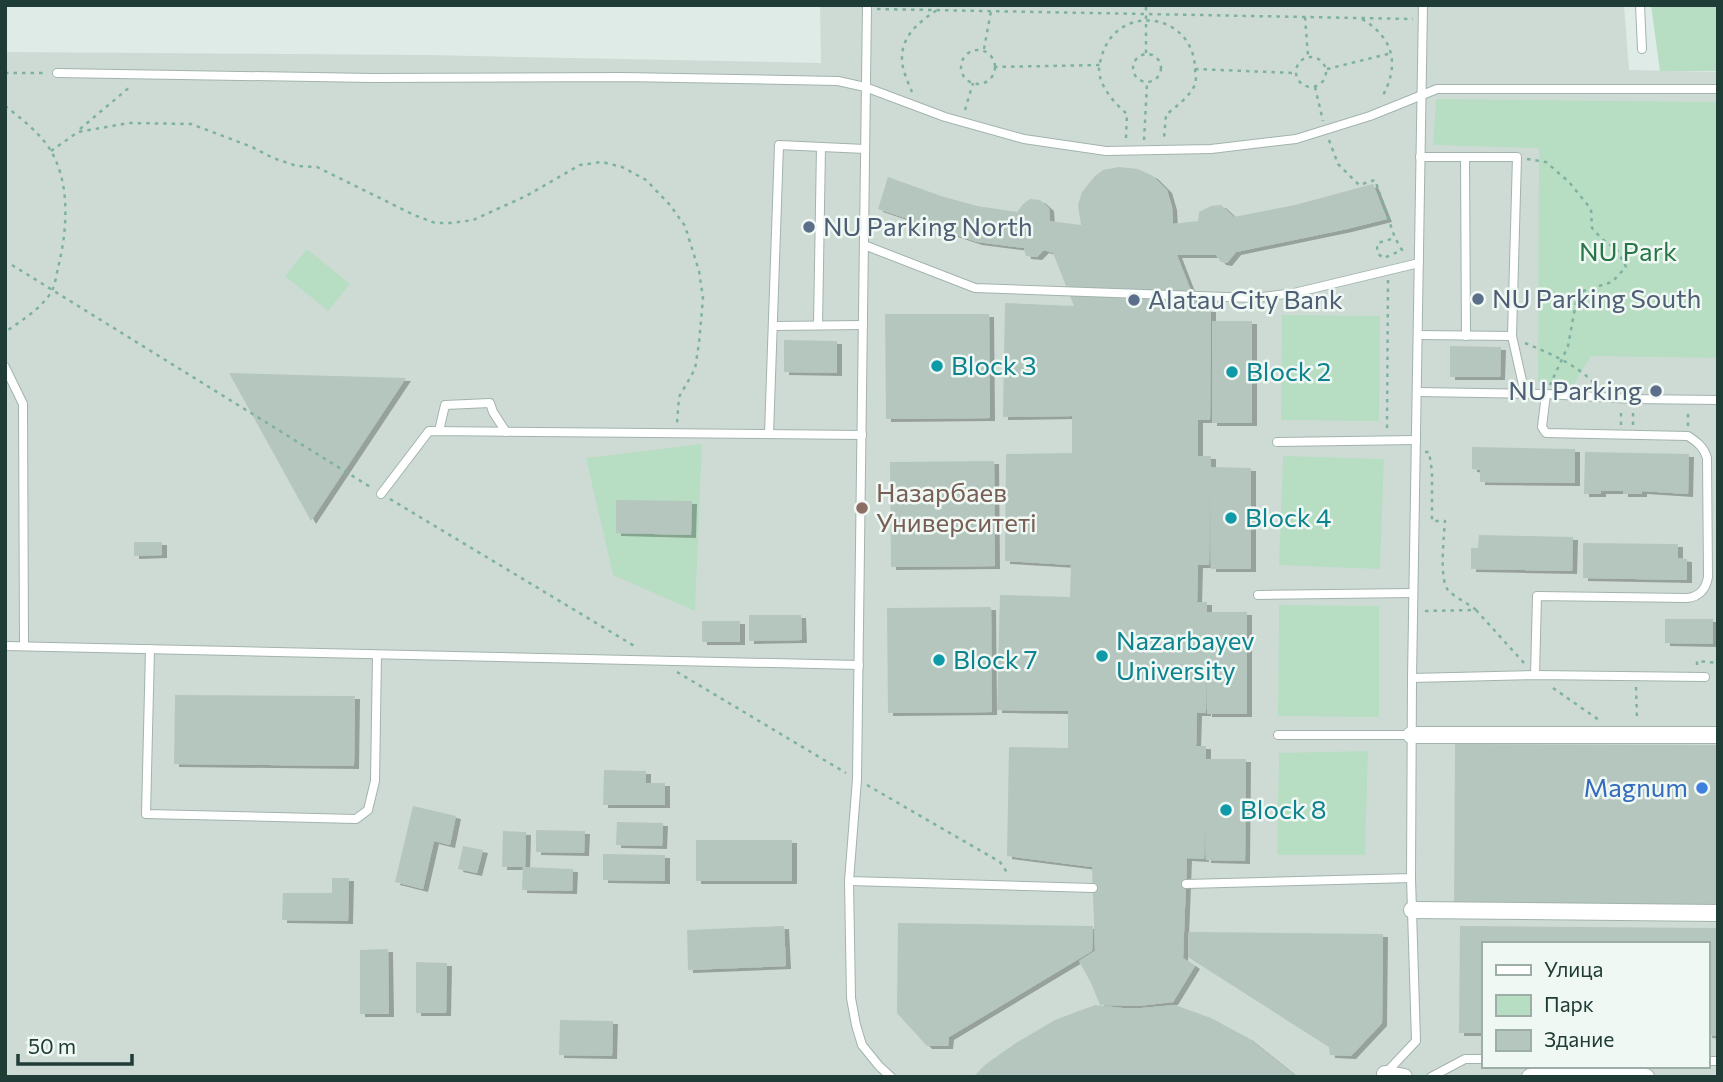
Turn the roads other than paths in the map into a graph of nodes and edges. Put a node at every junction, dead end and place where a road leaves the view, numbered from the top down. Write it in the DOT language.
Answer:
graph roads {
  1 [pos="1423,5"];
  2 [pos="1640,5"];
  3 [pos="867,7"];
  4 [pos="1642,49"];
  5 [pos="57,73"];
  6 [pos="866,87"];
  7 [pos="1718,89"];
  8 [pos="1421,96"];
  9 [pos="821,147"];
  10 [pos="865,149"];
  11 [pos="1420,157"];
  12 [pos="1465,157"];
  13 [pos="864,245"];
  14 [pos="1419,262"];
  15 [pos="818,325"];
  16 [pos="863,325"];
  17 [pos="773,326"];
  18 [pos="1418,335"];
  19 [pos="1466,336"];
  20 [pos="1512,337"];
  21 [pos="5,367"];
  22 [pos="1417,393"];
  23 [pos="1525,394"];
  24 [pos="1546,394"];
  25 [pos="1718,400"];
  26 [pos="439,431"];
  27 [pos="506,432"];
  28 [pos="769,434"];
  29 [pos="862,435"];
  30 [pos="1416,440"];
  31 [pos="1277,442"];
  32 [pos="381,494"];
  33 [pos="1413,593"];
  34 [pos="1258,595"];
  35 [pos="5,646"];
  36 [pos="24,646"];
  37 [pos="150,649"];
  38 [pos="377,655"];
  39 [pos="859,665"];
  40 [pos="1535,675"];
  41 [pos="1705,677"];
  42 [pos="1412,678"];
  43 [pos="1278,735"];
  44 [pos="1411,735"];
  45 [pos="1718,736"];
  46 [pos="1411,878"];
  47 [pos="849,881"];
  48 [pos="1186,884"];
  49 [pos="1093,888"];
  50 [pos="1412,910"];
  51 [pos="1718,913"];
  52 [pos="1482,1059"];
  53 [pos="1384,1075"];
  54 [pos="891,1077"];
  55 [pos="1404,1077"];
  56 [pos="1431,1077"];
  57 [pos="1530,1077"];
  58 [pos="1646,1077"];
  1 -- 8 [label="lane"];
  2 -- 4 [label="lane"];
  3 -- 6 [label="lane"];
  5 -- 6 [label="lane"];
  6 -- 8 [label="lane"];
  6 -- 10 [label="lane"];
  7 -- 8 [label="lane"];
  8 -- 11 [label="lane"];
  9 -- 10 [label="lane"];
  9 -- 15 [label="lane"];
  9 -- 17 [label="lane"];
  10 -- 13 [label="lane"];
  11 -- 12 [label="lane"];
  11 -- 14 [label="lane"];
  12 -- 19 [label="lane"];
  12 -- 20 [label="lane"];
  13 -- 14 [label="lane"];
  13 -- 16 [label="lane"];
  14 -- 18 [label="lane"];
  15 -- 16 [label="lane"];
  15 -- 17 [label="lane"];
  16 -- 29 [label="lane"];
  17 -- 28 [label="lane"];
  18 -- 19 [label="lane"];
  18 -- 22 [label="lane"];
  19 -- 20 [label="lane"];
  20 -- 23 [label="lane"];
  21 -- 36 [label="lane"];
  22 -- 23 [label="lane"];
  22 -- 30 [label="lane"];
  23 -- 24 [label="lane"];
  24 -- 25 [label="lane"];
  24 -- 40 [label="lane"];
  26 -- 27 [label="lane"];
  26 -- 27 [label="lane"];
  26 -- 32 [label="lane"];
  27 -- 28 [label="lane"];
  28 -- 29 [label="lane"];
  29 -- 39 [label="lane"];
  30 -- 31 [label="lane"];
  30 -- 33 [label="lane"];
  33 -- 34 [label="lane"];
  33 -- 42 [label="lane"];
  35 -- 36 [label="lane"];
  36 -- 37 [label="lane"];
  37 -- 38 [label="lane"];
  37 -- 38 [label="lane"];
  38 -- 39 [label="lane"];
  39 -- 47 [label="lane"];
  40 -- 41 [label="lane"];
  40 -- 42 [label="lane"];
  42 -- 44 [label="lane"];
  43 -- 44 [label="lane"];
  44 -- 45 [label="street"];
  44 -- 46 [label="lane"];
  46 -- 48 [label="lane"];
  46 -- 50 [label="lane"];
  47 -- 49 [label="lane"];
  47 -- 54 [label="lane"];
  50 -- 51 [label="street"];
  50 -- 53 [label="lane"];
  52 -- 56 [label="lane"];
  53 -- 55 [label="street"];
  57 -- 58 [label="street"];
}
